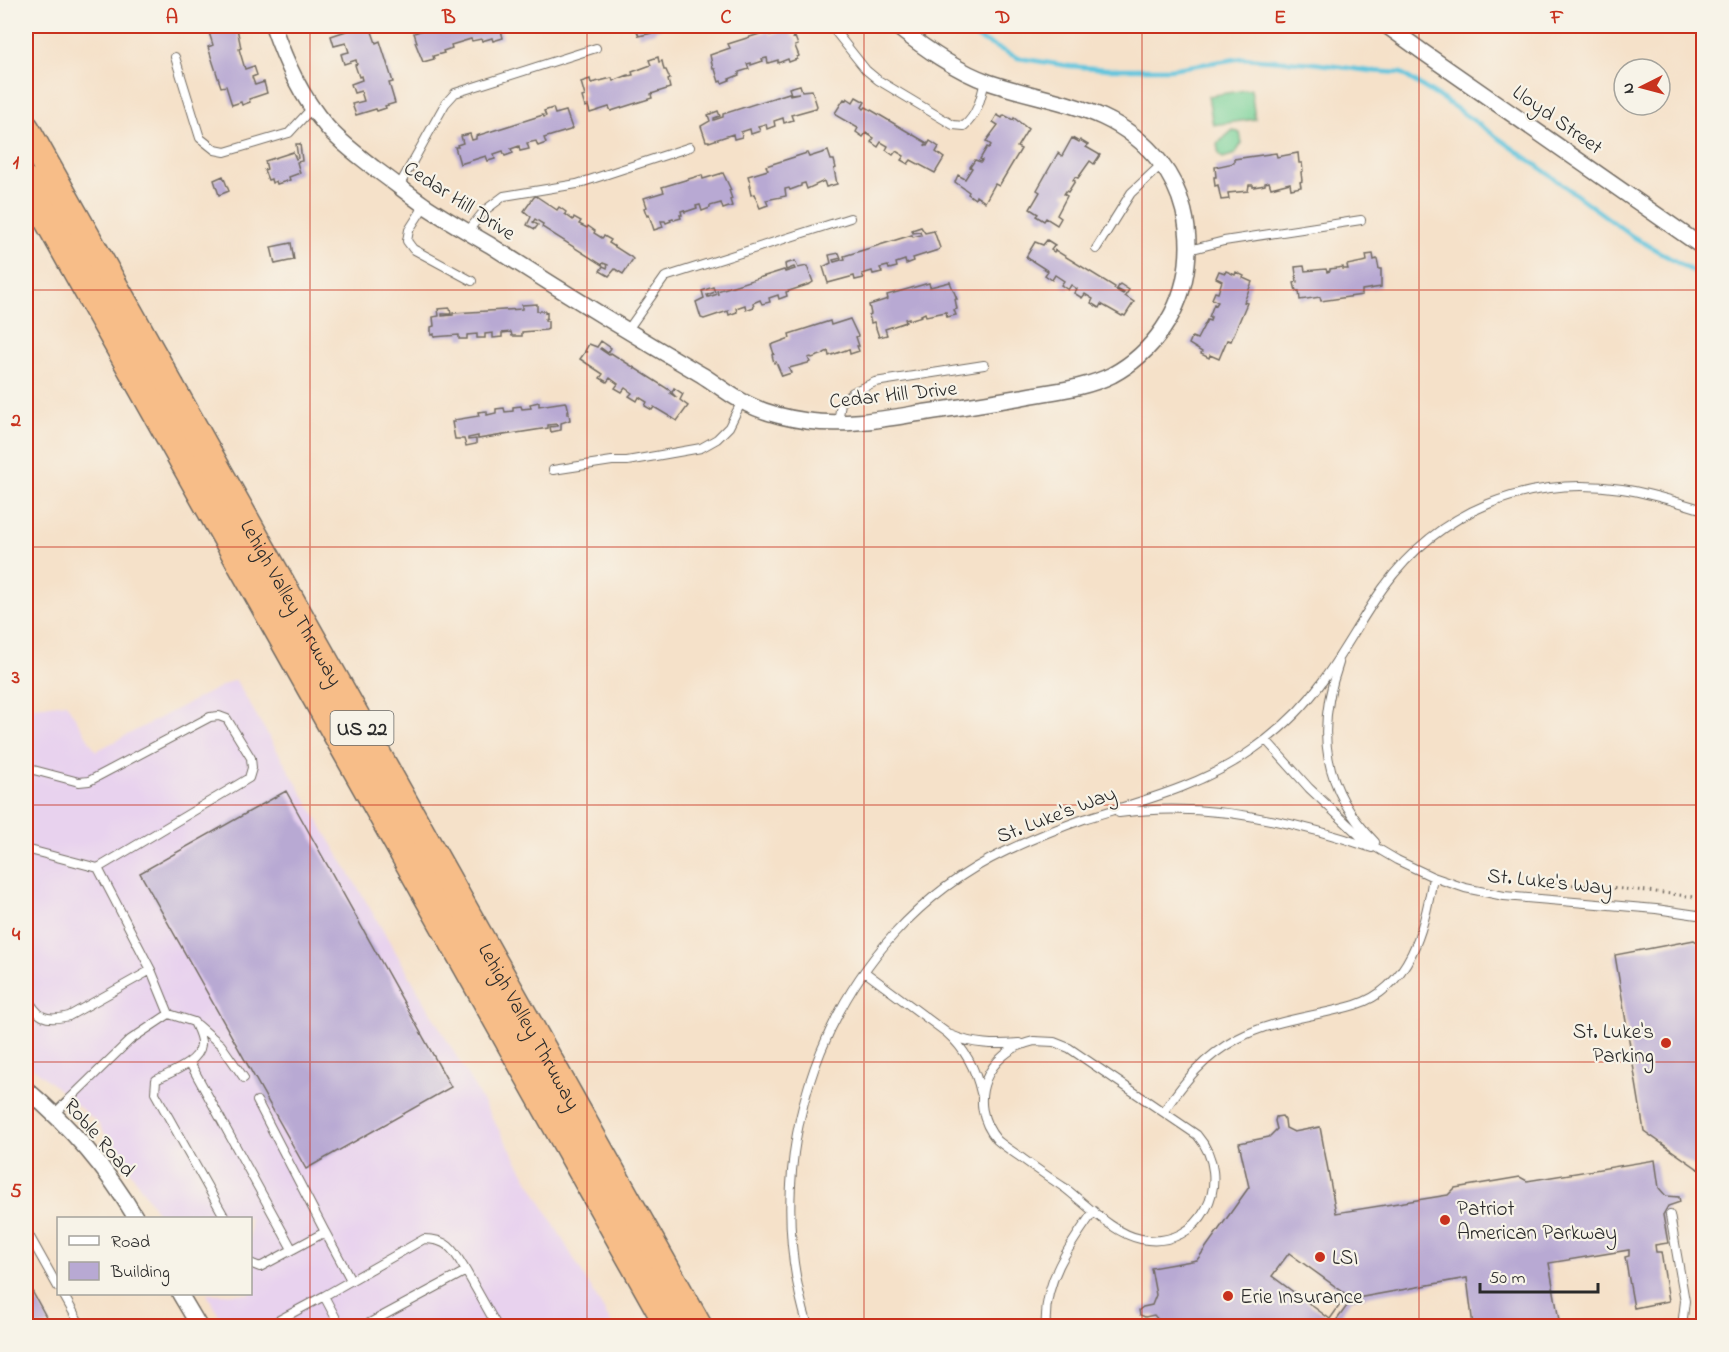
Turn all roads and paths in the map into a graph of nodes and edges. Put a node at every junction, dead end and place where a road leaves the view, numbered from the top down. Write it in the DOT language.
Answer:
graph roads {
  1 [pos="273,26"];
  2 [pos="831,26"];
  3 [pos="896,26"];
  4 [pos="1388,26"];
  5 [pos="596,48"];
  6 [pos="175,57"];
  7 [pos="985,81"];
  8 [pos="312,108"];
  9 [pos="26,129"];
  10 [pos="690,147"];
  11 [pos="1162,164"];
  12 [pos="26,181"];
  13 [pos="399,186"];
  14 [pos="425,205"];
  15 [pos="850,218"];
  16 [pos="1361,220"];
  17 [pos="468,231"];
  18 [pos="1704,248"];
  19 [pos="1096,249"];
  20 [pos="1189,250"];
  21 [pos="472,281"];
  22 [pos="627,331"];
  23 [pos="984,365"];
  24 [pos="742,401"];
  25 [pos="838,423"];
  26 [pos="553,470"];
  27 [pos="1704,510"];
  28 [pos="1349,641"];
  29 [pos="1266,740"];
  30 [pos="26,768"];
  31 [pos="1083,820"];
  32 [pos="26,849"];
  33 [pos="1397,860"];
  34 [pos="98,868"];
  35 [pos="1433,877"];
  36 [pos="1704,898"];
  37 [pos="1544,900"];
  38 [pos="1704,916"];
  39 [pos="151,970"];
  40 [pos="865,972"];
  41 [pos="26,996"];
  42 [pos="169,1014"];
  43 [pos="194,1022"];
  44 [pos="947,1033"];
  45 [pos="1030,1042"];
  46 [pos="189,1063"];
  47 [pos="244,1078"];
  48 [pos="26,1089"];
  49 [pos="257,1101"];
  50 [pos="982,1101"];
  51 [pos="1164,1111"];
  52 [pos="55,1113"];
  53 [pos="1094,1211"];
  54 [pos="1670,1215"];
  55 [pos="135,1217"];
  56 [pos="224,1217"];
  57 [pos="26,1230"];
  58 [pos="325,1232"];
  59 [pos="292,1249"];
  60 [pos="252,1264"];
  61 [pos="466,1271"];
  62 [pos="351,1280"];
  63 [pos="57,1285"];
  64 [pos="64,1295"];
  65 [pos="181,1295"];
  66 [pos="324,1296"];
  67 [pos="81,1326"];
  68 [pos="199,1326"];
  69 [pos="268,1326"];
  70 [pos="340,1326"];
  71 [pos="364,1326"];
  72 [pos="497,1326"];
  73 [pos="669,1326"];
  74 [pos="698,1326"];
  75 [pos="808,1326"];
  76 [pos="1046,1326"];
  77 [pos="1682,1326"];
  1 -- 8 [label="street, Cedar Hill Drive"];
  2 -- 7 [label="lane"];
  3 -- 7 [label="street, Cedar Hill Drive"];
  4 -- 18 [label="street, Lloyd Street"];
  5 -- 13 [label="lane"];
  6 -- 8 [label="lane"];
  7 -- 11 [label="street, Cedar Hill Drive"];
  8 -- 13 [label="street, Cedar Hill Drive"];
  9 -- 74 [label="highway, Lehigh Valley Thruway / US 22"];
  10 -- 17 [label="lane"];
  11 -- 19 [label="lane"];
  11 -- 20 [label="street, Cedar Hill Drive"];
  12 -- 73 [label="highway, Lehigh Valley Thruway / US 22"];
  13 -- 14 [label="street, Cedar Hill Drive"];
  14 -- 17 [label="street, Cedar Hill Drive"];
  14 -- 21 [label="lane"];
  15 -- 22 [label="lane"];
  16 -- 20 [label="lane"];
  17 -- 22 [label="street, Cedar Hill Drive"];
  20 -- 25 [label="street, Cedar Hill Drive"];
  22 -- 24 [label="street, Cedar Hill Drive"];
  23 -- 25 [label="lane"];
  24 -- 25 [label="street, Cedar Hill Drive"];
  24 -- 26 [label="lane"];
  27 -- 28 [label="lane, St. Luke's Way"];
  28 -- 29 [label="lane, St. Luke's Way"];
  28 -- 33 [label="lane"];
  29 -- 31 [label="lane, St. Luke's Way"];
  29 -- 33 [label="lane, St. Luke's Way"];
  30 -- 34 [label="lane"];
  31 -- 33 [label="lane"];
  31 -- 40 [label="lane, St. Luke's Way"];
  32 -- 34 [label="lane"];
  33 -- 35 [label="lane, St. Luke's Way"];
  34 -- 39 [label="lane"];
  35 -- 37 [label="lane, St. Luke's Way"];
  35 -- 51 [label="lane"];
  36 -- 37 [label="path"];
  37 -- 38 [label="lane, St. Luke's Way"];
  39 -- 41 [label="lane"];
  39 -- 42 [label="lane"];
  40 -- 44 [label="lane"];
  40 -- 75 [label="lane, St. Luke's Way"];
  42 -- 43 [label="lane"];
  42 -- 52 [label="lane"];
  43 -- 46 [label="lane"];
  43 -- 47 [label="lane"];
  44 -- 45 [label="lane"];
  44 -- 50 [label="lane"];
  45 -- 50 [label="lane"];
  45 -- 51 [label="lane"];
  46 -- 56 [label="lane"];
  46 -- 59 [label="lane"];
  48 -- 52 [label="street, Roble Road"];
  49 -- 58 [label="lane"];
  50 -- 53 [label="lane"];
  51 -- 53 [label="lane"];
  52 -- 55 [label="street, Roble Road"];
  53 -- 76 [label="lane"];
  54 -- 77 [label="lane"];
  57 -- 63 [label="lane"];
  58 -- 59 [label="lane"];
  58 -- 62 [label="lane"];
  59 -- 60 [label="lane"];
  61 -- 62 [label="lane"];
  61 -- 71 [label="lane"];
  61 -- 72 [label="lane"];
  62 -- 66 [label="lane"];
  64 -- 67 [label="lane"];
  65 -- 68 [label="street"];
  66 -- 69 [label="lane"];
  66 -- 70 [label="lane"];
}
